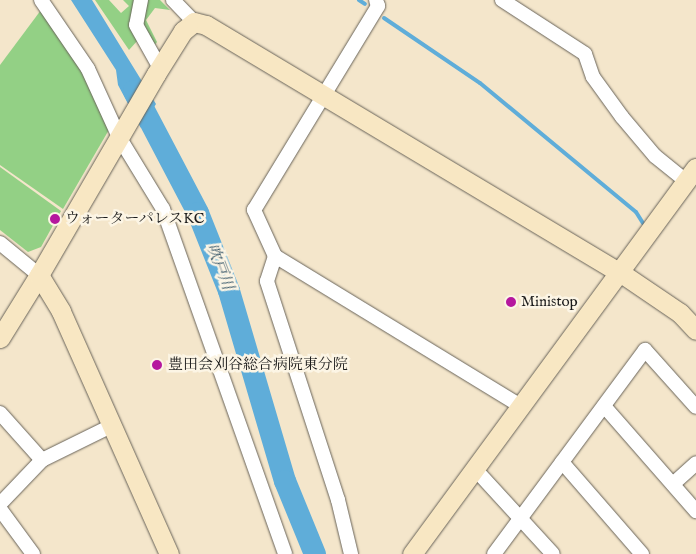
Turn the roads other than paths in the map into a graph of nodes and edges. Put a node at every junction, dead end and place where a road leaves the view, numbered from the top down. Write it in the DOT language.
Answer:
graph roads {
  1 [pos="41,0"];
  2 [pos="141,0"];
  3 [pos="173,0"];
  4 [pos="376,0"];
  5 [pos="502,0"];
  6 [pos="194,22"];
  7 [pos="158,71"];
  8 [pos="324,96"];
  9 [pos="121,133"];
  10 [pos="693,172"];
  11 [pos="0,243"];
  12 [pos="275,256"];
  13 [pos="620,273"];
  14 [pos="39,275"];
  15 [pos="696,330"];
  16 [pos="0,338"];
  17 [pos="521,406"];
  18 [pos="604,406"];
  19 [pos="696,407"];
  20 [pos="0,412"];
  21 [pos="112,426"];
  22 [pos="42,460"];
  23 [pos="562,462"];
  24 [pos="696,463"];
  25 [pos="475,469"];
  26 [pos="673,484"];
  27 [pos="0,504"];
  28 [pos="0,509"];
  29 [pos="696,511"];
  30 [pos="521,515"];
  31 [pos="33,554"];
  32 [pos="169,554"];
  33 [pos="285,554"];
  34 [pos="351,554"];
  35 [pos="412,554"];
  36 [pos="494,554"];
  37 [pos="553,554"];
  38 [pos="642,554"];
  1 -- 9 [label="street"];
  2 -- 7 [label="street"];
  3 -- 6 [label="street"];
  4 -- 8 [label="street"];
  5 -- 10 [label="street"];
  6 -- 7 [label="street"];
  6 -- 8 [label="street"];
  7 -- 9 [label="street"];
  8 -- 12 [label="street"];
  8 -- 13 [label="street"];
  9 -- 14 [label="street"];
  9 -- 33 [label="street"];
  10 -- 13 [label="street"];
  11 -- 14 [label="street"];
  12 -- 17 [label="street"];
  12 -- 34 [label="street"];
  13 -- 15 [label="street"];
  13 -- 17 [label="street"];
  14 -- 16 [label="street"];
  14 -- 21 [label="street"];
  17 -- 25 [label="street"];
  18 -- 19 [label="street"];
  18 -- 23 [label="street"];
  18 -- 26 [label="street"];
  20 -- 22 [label="street"];
  21 -- 22 [label="street"];
  21 -- 32 [label="street"];
  22 -- 27 [label="street"];
  23 -- 30 [label="street"];
  23 -- 38 [label="street"];
  24 -- 26 [label="street"];
  25 -- 30 [label="street"];
  25 -- 35 [label="street"];
  26 -- 29 [label="street"];
  28 -- 31 [label="street"];
  30 -- 36 [label="street"];
  30 -- 37 [label="street"];
}
